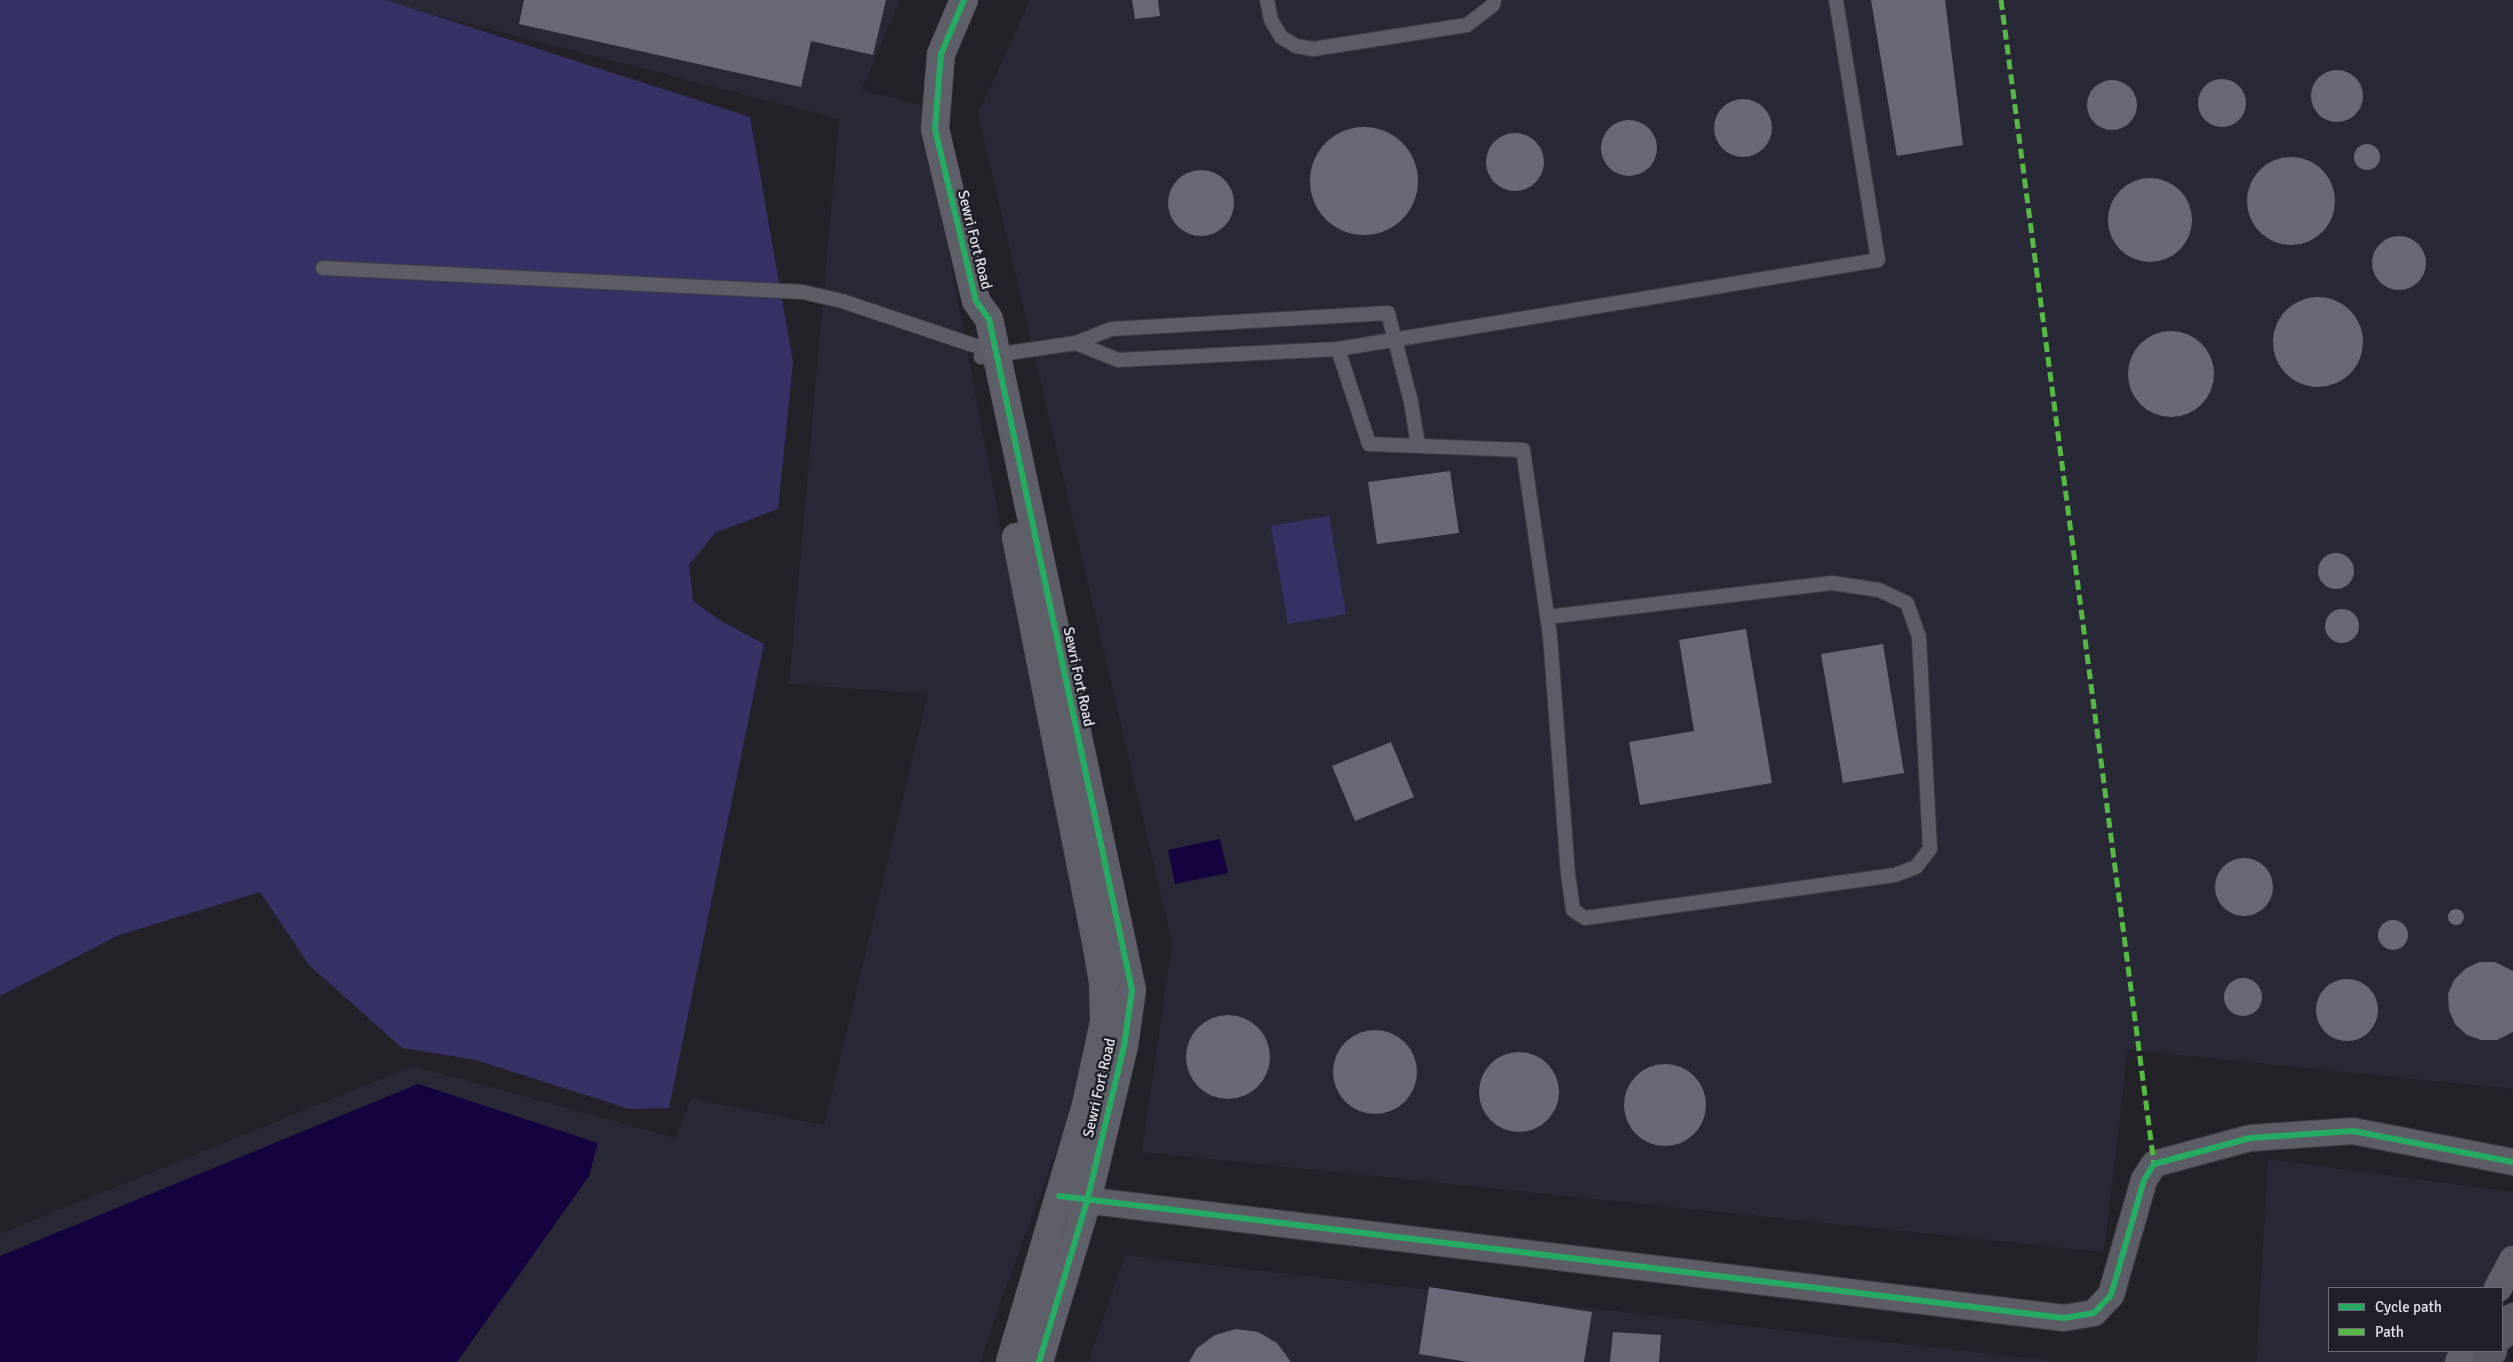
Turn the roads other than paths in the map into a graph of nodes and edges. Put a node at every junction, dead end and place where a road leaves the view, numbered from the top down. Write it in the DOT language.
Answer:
graph roads {
  1 [pos="964,0"];
  2 [pos="1266,0"];
  3 [pos="1494,0"];
  4 [pos="1836,0"];
  5 [pos="323,268"];
  6 [pos="1394,339"];
  7 [pos="1076,343"];
  8 [pos="1338,349"];
  9 [pos="988,351"];
  10 [pos="1418,445"];
  11 [pos="1547,617"];
  12 [pos="1091,854"];
  13 [pos="2513,1162"];
  14 [pos="1059,1196"];
  15 [pos="1087,1202"];
  16 [pos="2513,1317"];
  17 [pos="2503,1334"];
  18 [pos="2513,1353"];
  19 [pos="1010,1362"];
  20 [pos="1039,1362"];
  21 [pos="2507,1362"];
  1 -- 9 [label="street, Sewri Fort Road"];
  2 -- 3 [label="lane"];
  4 -- 6 [label="lane"];
  5 -- 9 [label="lane"];
  6 -- 7 [label="lane"];
  6 -- 8 [label="lane"];
  6 -- 10 [label="lane"];
  7 -- 8 [label="lane"];
  7 -- 9 [label="lane"];
  8 -- 10 [label="lane"];
  9 -- 12 [label="street, Sewri Fort Road"];
  10 -- 11 [label="lane"];
  11 -- 11 [label="lane"];
  12 -- 14 [label="street"];
  12 -- 15 [label="street, Sewri Fort Road"];
  13 -- 15 [label="street"];
  14 -- 15 [label="street"];
  14 -- 19 [label="street"];
  15 -- 20 [label="street, Sewri Fort Road"];
  16 -- 17 [label="highway"];
  18 -- 21 [label="highway"];
}
